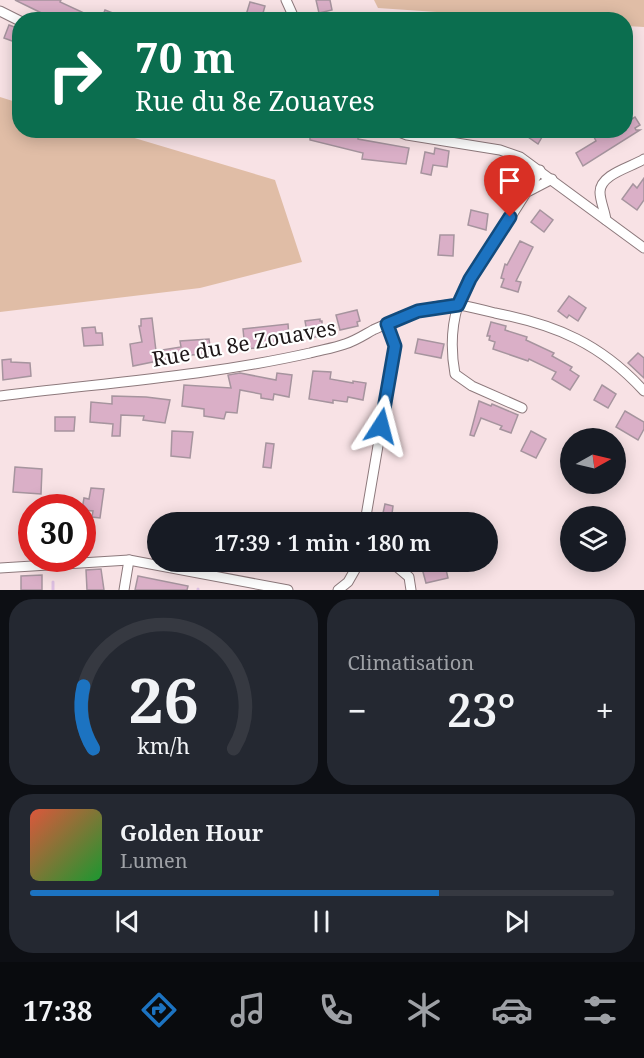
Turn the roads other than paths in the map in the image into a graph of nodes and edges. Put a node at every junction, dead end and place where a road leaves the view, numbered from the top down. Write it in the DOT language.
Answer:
graph roads {
  1 [pos="424,138"];
  2 [pos="644,159"];
  3 [pos="540,170"];
  4 [pos="552,179"];
  5 [pos="529,191"];
  6 [pos="606,220"];
  7 [pos="644,248"];
  8 [pos="461,306"];
  9 [pos="387,324"];
  10 [pos="644,391"];
  11 [pos="0,396"];
  12 [pos="522,408"];
  13 [pos="367,512"];
  14 [pos="129,560"];
  15 [pos="0,568"];
  16 [pos="354,572"];
  17 [pos="403,572"];
  18 [pos="124,590"];
  19 [pos="288,590"];
  20 [pos="338,590"];
  21 [pos="411,590"];
  1 -- 3 [label="street"];
  2 -- 6 [label="street"];
  3 -- 4 [label="street"];
  3 -- 5 [label="street"];
  4 -- 5 [label="street"];
  4 -- 6 [label="street"];
  5 -- 8 [label="street"];
  6 -- 7 [label="street"];
  8 -- 9 [label="street, Rue du 8e Zouaves"];
  8 -- 10 [label="street, Rue du 8e Zouaves"];
  8 -- 12 [label="street"];
  9 -- 11 [label="street, Rue du 8e Zouaves"];
  9 -- 13 [label="street"];
  14 -- 15 [label="street"];
  14 -- 18 [label="street"];
  14 -- 19 [label="street"];
  16 -- 20 [label="street"];
  17 -- 21 [label="street"];
}
